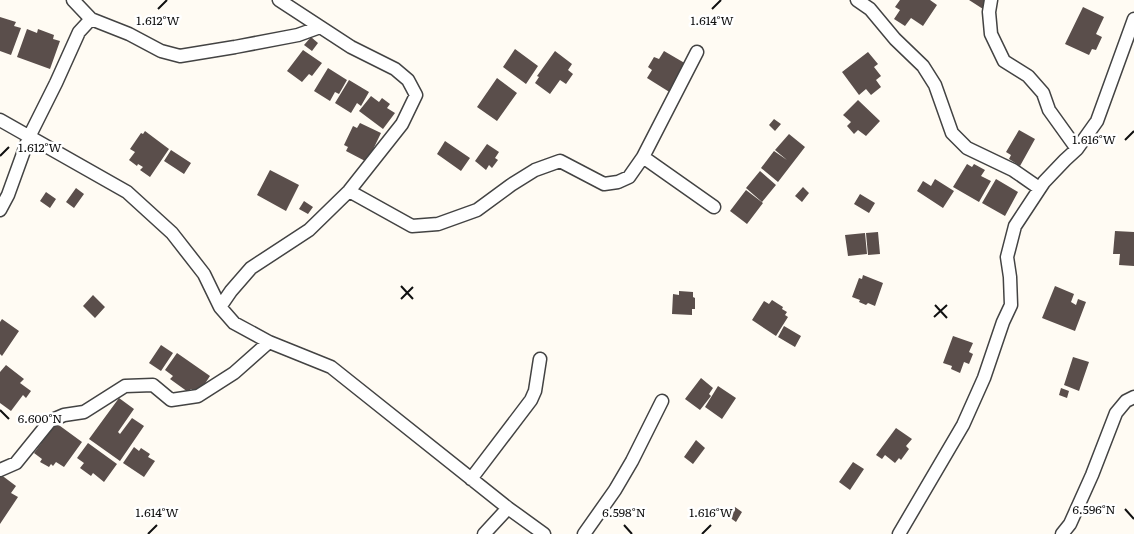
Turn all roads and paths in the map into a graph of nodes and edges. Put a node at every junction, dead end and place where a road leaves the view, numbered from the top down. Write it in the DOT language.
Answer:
graph roads {
  1 [pos="73,0"];
  2 [pos="279,0"];
  3 [pos="857,0"];
  4 [pos="991,0"];
  5 [pos="91,19"];
  6 [pos="1134,19"];
  7 [pos="320,27"];
  8 [pos="697,52"];
  9 [pos="0,120"];
  10 [pos="29,137"];
  11 [pos="1077,150"];
  12 [pos="643,157"];
  13 [pos="1039,188"];
  14 [pos="350,191"];
  15 [pos="714,208"];
  16 [pos="0,210"];
  17 [pos="220,307"];
  18 [pos="269,342"];
  19 [pos="540,359"];
  20 [pos="1134,397"];
  21 [pos="662,400"];
  22 [pos="0,470"];
  23 [pos="471,479"];
  24 [pos="508,508"];
  25 [pos="484,534"];
  26 [pos="544,534"];
  27 [pos="584,534"];
  28 [pos="899,534"];
  29 [pos="1062,534"];
  1 -- 5 [label="street"];
  2 -- 7 [label="street"];
  3 -- 13 [label="street"];
  4 -- 11 [label="street"];
  5 -- 7 [label="street"];
  5 -- 10 [label="street"];
  6 -- 11 [label="street"];
  7 -- 14 [label="street"];
  8 -- 12 [label="street"];
  9 -- 10 [label="street"];
  10 -- 16 [label="street"];
  10 -- 17 [label="street"];
  11 -- 13 [label="street"];
  12 -- 14 [label="street"];
  12 -- 15 [label="street"];
  13 -- 28 [label="street"];
  14 -- 17 [label="street"];
  17 -- 18 [label="street"];
  18 -- 22 [label="street"];
  18 -- 23 [label="street"];
  19 -- 23 [label="street"];
  20 -- 29 [label="street"];
  21 -- 27 [label="street"];
  23 -- 24 [label="street"];
  24 -- 25 [label="street"];
  24 -- 26 [label="street"];
}
